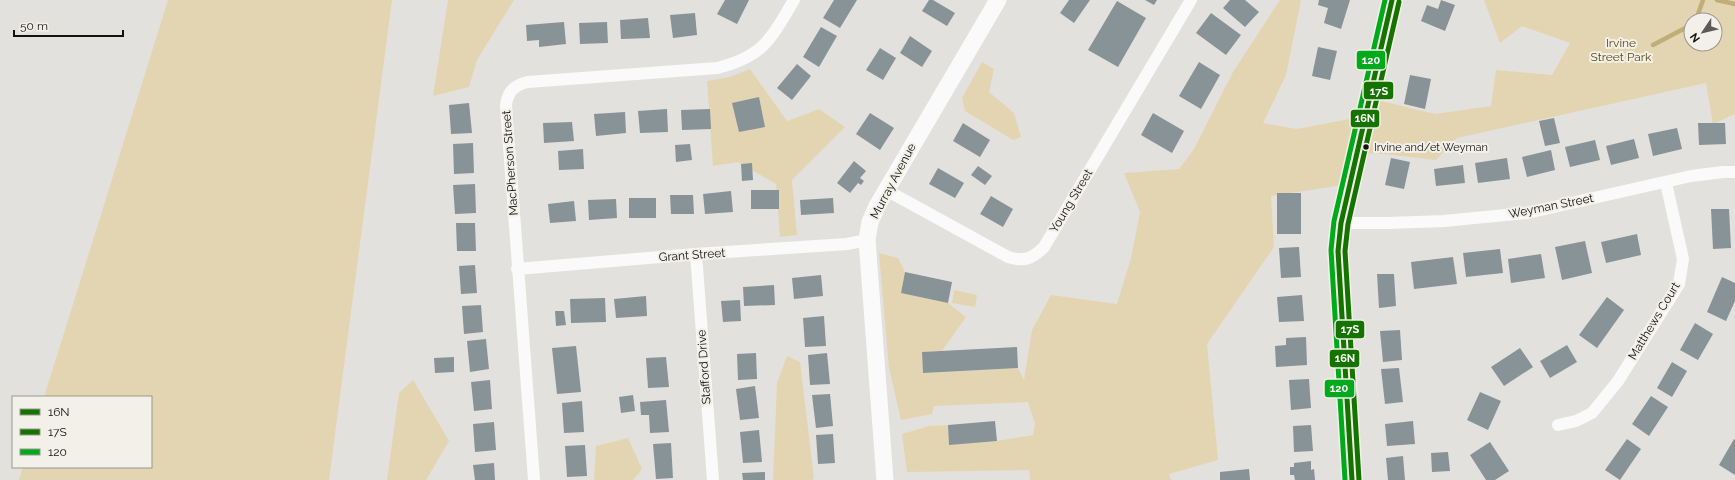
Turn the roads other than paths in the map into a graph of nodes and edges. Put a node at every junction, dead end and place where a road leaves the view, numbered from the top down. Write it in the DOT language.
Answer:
graph roads {
  1 [pos="794,0"];
  2 [pos="998,0"];
  3 [pos="1191,0"];
  4 [pos="1392,0"];
  5 [pos="1735,172"];
  6 [pos="1666,183"];
  7 [pos="886,190"];
  8 [pos="1341,223"];
  9 [pos="867,240"];
  10 [pos="696,254"];
  11 [pos="517,269"];
  12 [pos="1558,425"];
  13 [pos="534,480"];
  14 [pos="713,480"];
  15 [pos="885,480"];
  16 [pos="1352,480"];
  1 -- 11 [label="street, MacPherson Street"];
  2 -- 7 [label="street, Murray Avenue"];
  3 -- 7 [label="street, Young Street"];
  4 -- 8 [label="street"];
  5 -- 6 [label="street, Weyman Street"];
  6 -- 8 [label="street, Weyman Street"];
  6 -- 12 [label="street, Matthews Court"];
  7 -- 9 [label="street, Murray Avenue"];
  8 -- 16 [label="street"];
  9 -- 10 [label="street, Grant Street"];
  9 -- 15 [label="street, Murray Avenue"];
  10 -- 11 [label="street, Grant Street"];
  10 -- 14 [label="street, Stafford Drive"];
  11 -- 13 [label="street, MacPherson Street"];
}
